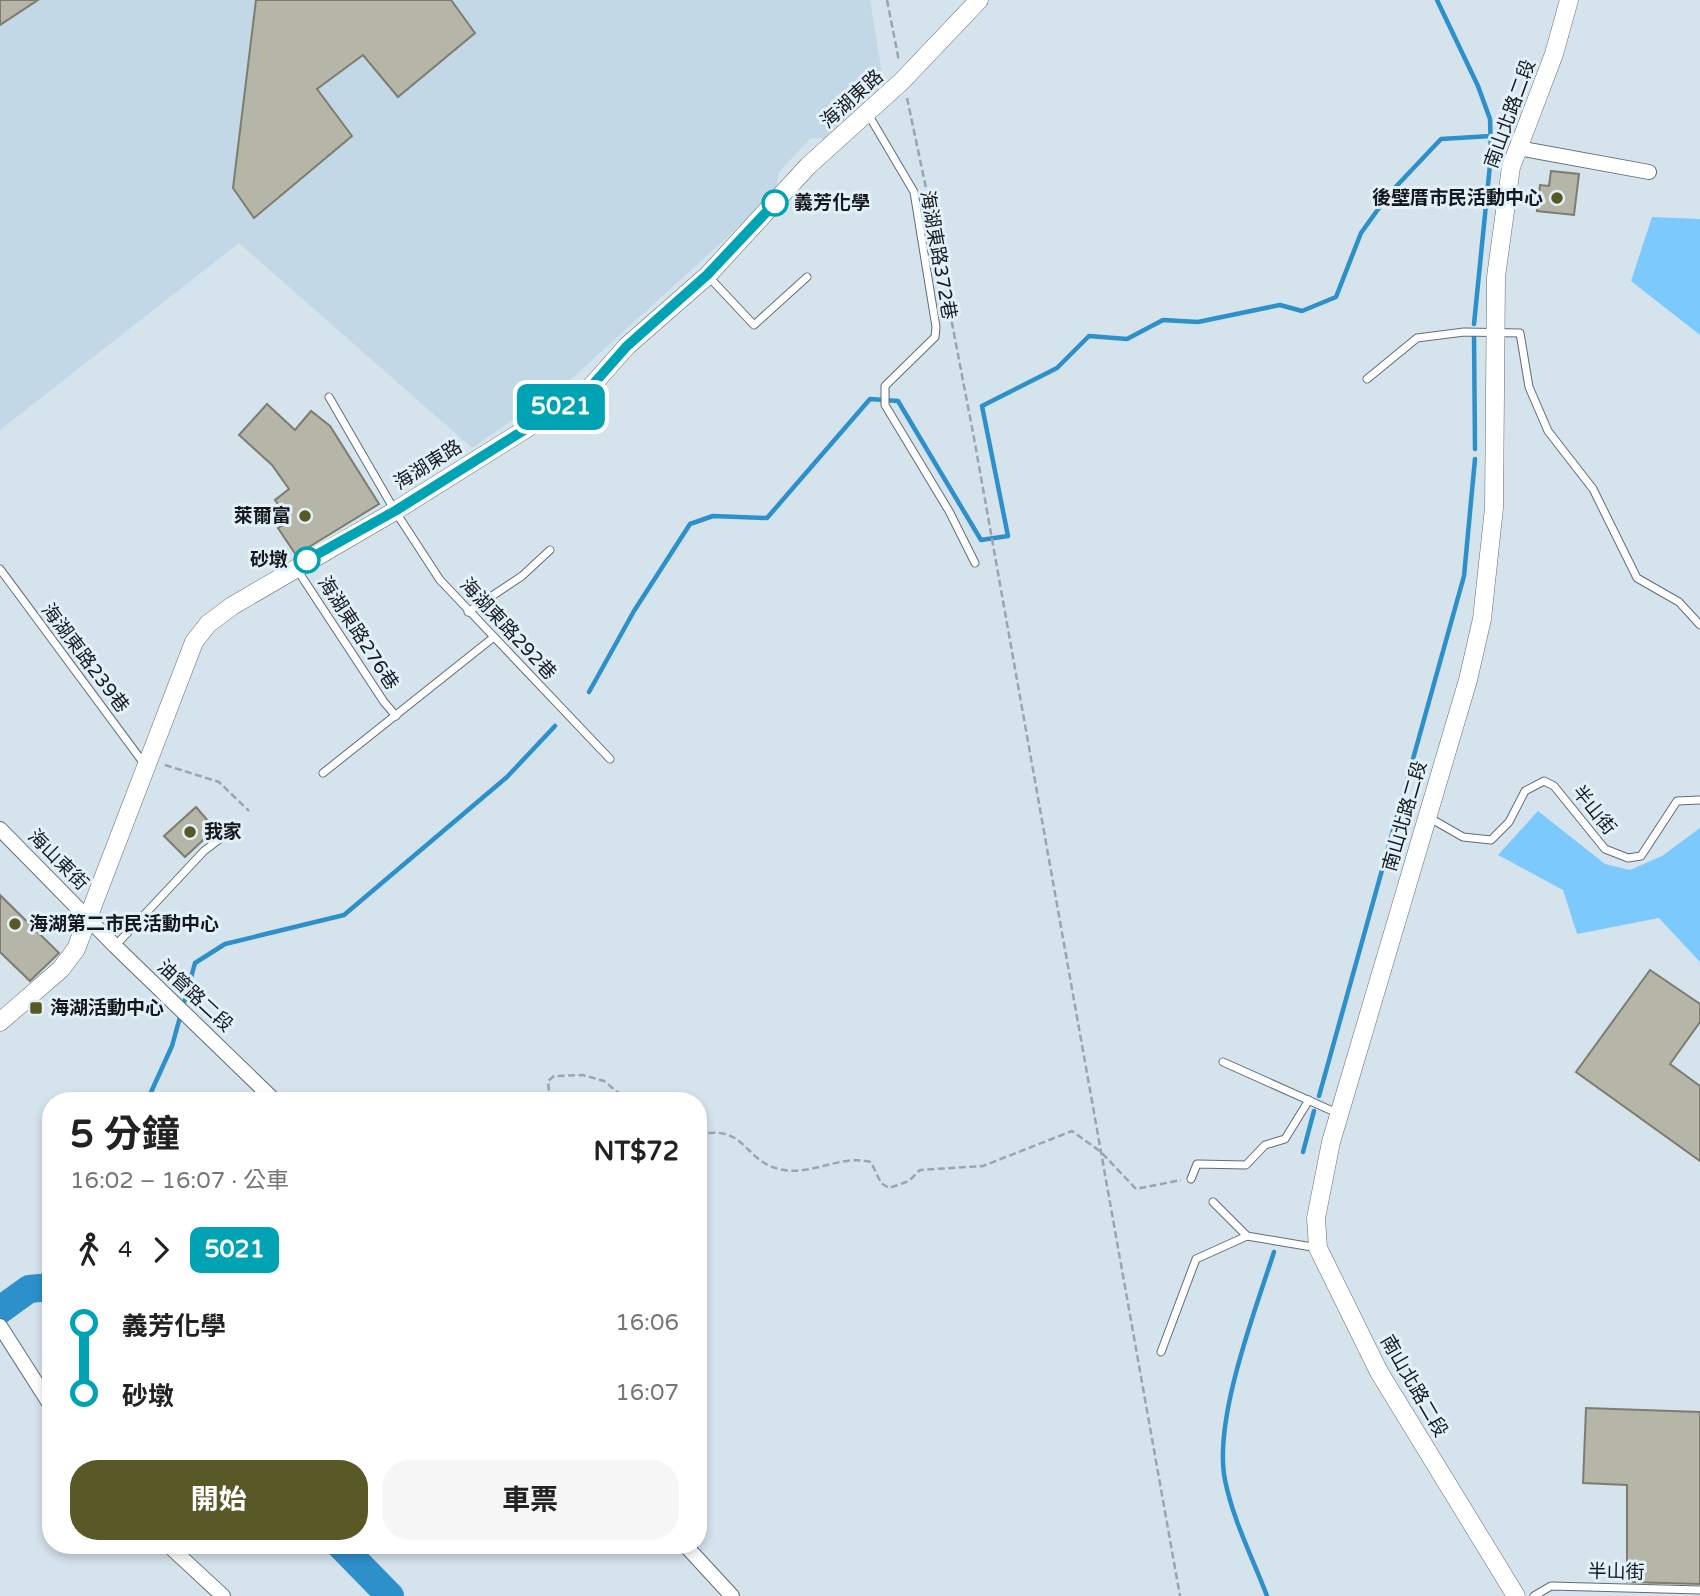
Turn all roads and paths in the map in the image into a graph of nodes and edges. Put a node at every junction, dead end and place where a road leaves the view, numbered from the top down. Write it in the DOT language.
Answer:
graph roads {
  1 [pos="887,0"];
  2 [pos="979,0"];
  3 [pos="1569,0"];
  4 [pos="902,81"];
  5 [pos="868,114"];
  6 [pos="1518,148"];
  7 [pos="1649,172"];
  8 [pos="707,275"];
  9 [pos="807,277"];
  10 [pos="952,321"];
  11 [pos="1495,332"];
  12 [pos="1367,379"];
  13 [pos="329,397"];
  14 [pos="395,511"];
  15 [pos="550,550"];
  16 [pos="975,563"];
  17 [pos="296,567"];
  18 [pos="0,569"];
  19 [pos="468,612"];
  20 [pos="1700,625"];
  21 [pos="495,637"];
  22 [pos="396,716"];
  23 [pos="610,759"];
  24 [pos="147,762"];
  25 [pos="323,773"];
  26 [pos="1700,800"];
  27 [pos="249,811"];
  28 [pos="1427,817"];
  29 [pos="0,829"];
  30 [pos="233,829"];
  31 [pos="89,918"];
  32 [pos="115,946"];
  33 [pos="0,1022"];
  34 [pos="1223,1062"];
  35 [pos="266,1092"];
  36 [pos="549,1092"];
  37 [pos="617,1092"];
  38 [pos="1309,1100"];
  39 [pos="1340,1114"];
  40 [pos="707,1133"];
  41 [pos="1101,1152"];
  42 [pos="1191,1179"];
  43 [pos="1213,1202"];
  44 [pos="1247,1236"];
  45 [pos="1318,1248"];
  46 [pos="4,1332"];
  47 [pos="1161,1352"];
  48 [pos="42,1392"];
  49 [pos="178,1554"];
  50 [pos="693,1554"];
  51 [pos="1700,1590"];
  52 [pos="223,1596"];
  53 [pos="732,1596"];
  54 [pos="1181,1596"];
  55 [pos="1516,1596"];
  56 [pos="1534,1596"];
  1 -- 4 [label="path"];
  2 -- 4 [label="street, 海湖東路"];
  3 -- 6 [label="street, 南山北路二段"];
  4 -- 5 [label="street, 海湖東路"];
  5 -- 8 [label="street, 海湖東路"];
  5 -- 16 [label="lane, 海湖東路372巷"];
  6 -- 7 [label="street"];
  6 -- 11 [label="street, 南山北路二段"];
  8 -- 9 [label="lane"];
  8 -- 14 [label="street, 海湖東路"];
  10 -- 41 [label="path"];
  11 -- 12 [label="lane"];
  11 -- 20 [label="lane"];
  11 -- 28 [label="street, 南山北路二段"];
  13 -- 14 [label="lane, 海湖東路292巷"];
  14 -- 17 [label="street, 海湖東路"];
  14 -- 19 [label="lane, 海湖東路292巷"];
  15 -- 19 [label="lane"];
  17 -- 22 [label="lane, 海湖東路276巷"];
  17 -- 24 [label="street, 海湖東路"];
  18 -- 24 [label="lane, 海湖東路239巷"];
  19 -- 21 [label="lane, 海湖東路292巷"];
  21 -- 22 [label="lane, 海湖東路276巷"];
  21 -- 23 [label="lane, 海湖東路292巷"];
  22 -- 25 [label="lane, 海湖東路276巷"];
  24 -- 27 [label="path"];
  24 -- 31 [label="street, 海湖東路"];
  26 -- 28 [label="lane, 半山街"];
  28 -- 39 [label="street, 南山北路二段"];
  29 -- 31 [label="street, 海山東街"];
  30 -- 32 [label="lane"];
  31 -- 32 [label="street, 油管路二段"];
  31 -- 33 [label="street, 海湖東路"];
  32 -- 35 [label="street, 油管路二段"];
  34 -- 38 [label="lane"];
  36 -- 37 [label="path"];
  38 -- 39 [label="lane"];
  38 -- 42 [label="lane"];
  39 -- 45 [label="street, 南山北路二段"];
  40 -- 41 [label="path"];
  41 -- 42 [label="path"];
  41 -- 54 [label="path"];
  43 -- 44 [label="lane"];
  44 -- 45 [label="lane"];
  44 -- 47 [label="lane"];
  45 -- 55 [label="street, 南山北路二段"];
  46 -- 48 [label="street"];
  49 -- 52 [label="street"];
  50 -- 53 [label="street"];
  51 -- 56 [label="lane, 半山街"];
}
